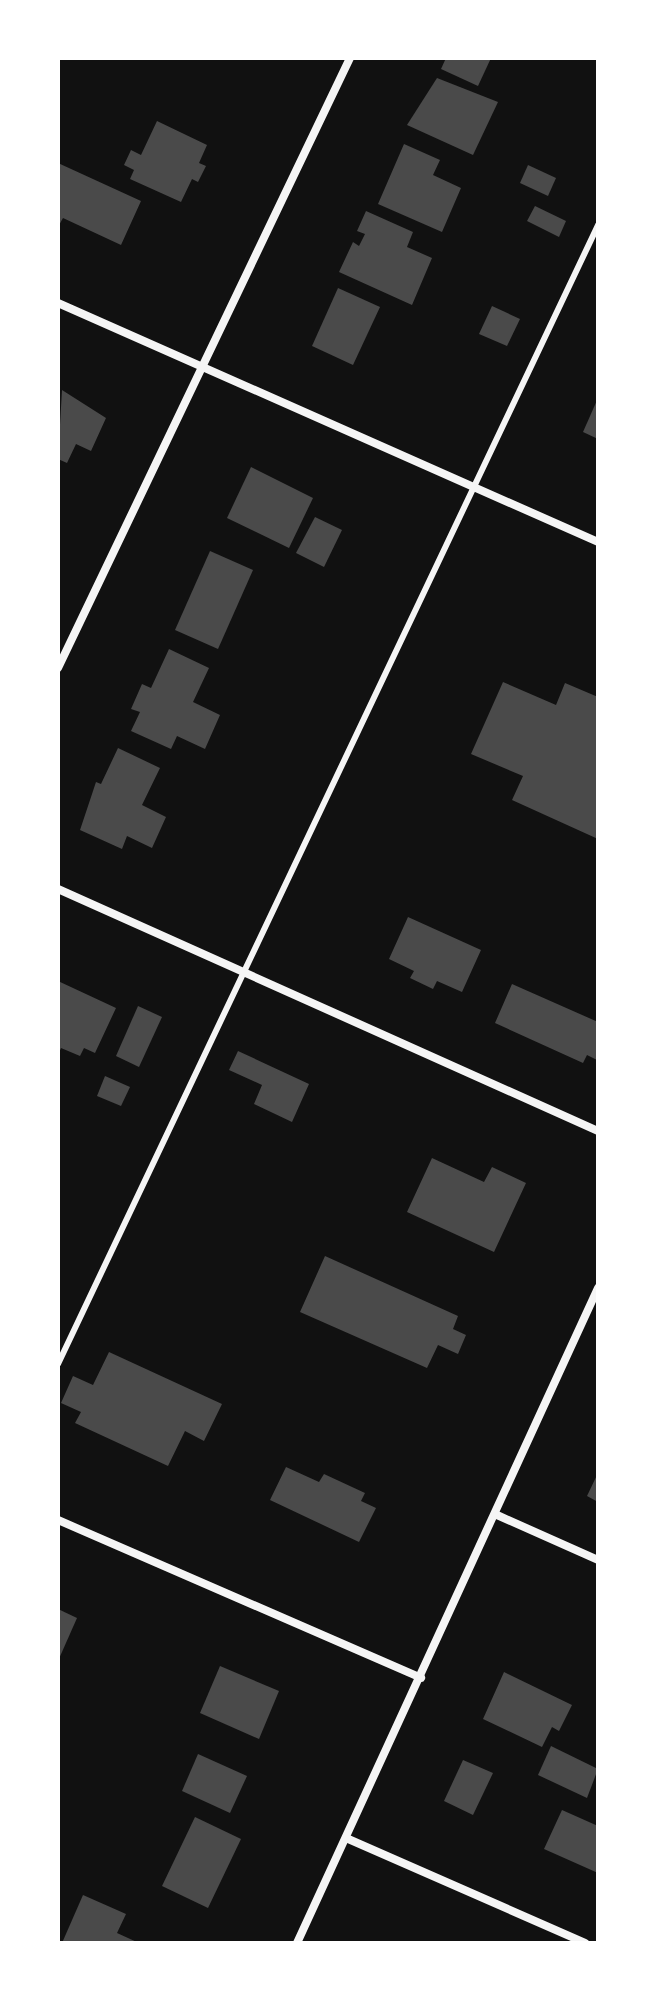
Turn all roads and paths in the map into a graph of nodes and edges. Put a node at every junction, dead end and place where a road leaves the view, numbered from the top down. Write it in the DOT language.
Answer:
graph roads {
  1 [pos="350,58"];
  2 [pos="598,225"];
  3 [pos="58,303"];
  4 [pos="203,366"];
  5 [pos="474,487"];
  6 [pos="598,542"];
  7 [pos="58,668"];
  8 [pos="58,889"];
  9 [pos="244,970"];
  10 [pos="598,1131"];
  11 [pos="598,1288"];
  12 [pos="58,1364"];
  13 [pos="497,1515"];
  14 [pos="58,1520"];
  15 [pos="598,1560"];
  16 [pos="421,1678"];
  17 [pos="346,1838"];
  18 [pos="297,1943"];
  19 [pos="585,1943"];
  1 -- 4 [label="street"];
  2 -- 5 [label="lane"];
  3 -- 4 [label="street"];
  4 -- 5 [label="street"];
  4 -- 7 [label="street"];
  5 -- 6 [label="street"];
  5 -- 9 [label="lane"];
  8 -- 9 [label="street"];
  9 -- 10 [label="street"];
  9 -- 12 [label="lane"];
  11 -- 13 [label="street"];
  13 -- 15 [label="street"];
  13 -- 16 [label="street"];
  14 -- 16 [label="street"];
  16 -- 17 [label="street"];
  17 -- 18 [label="street"];
  17 -- 19 [label="street"];
}
